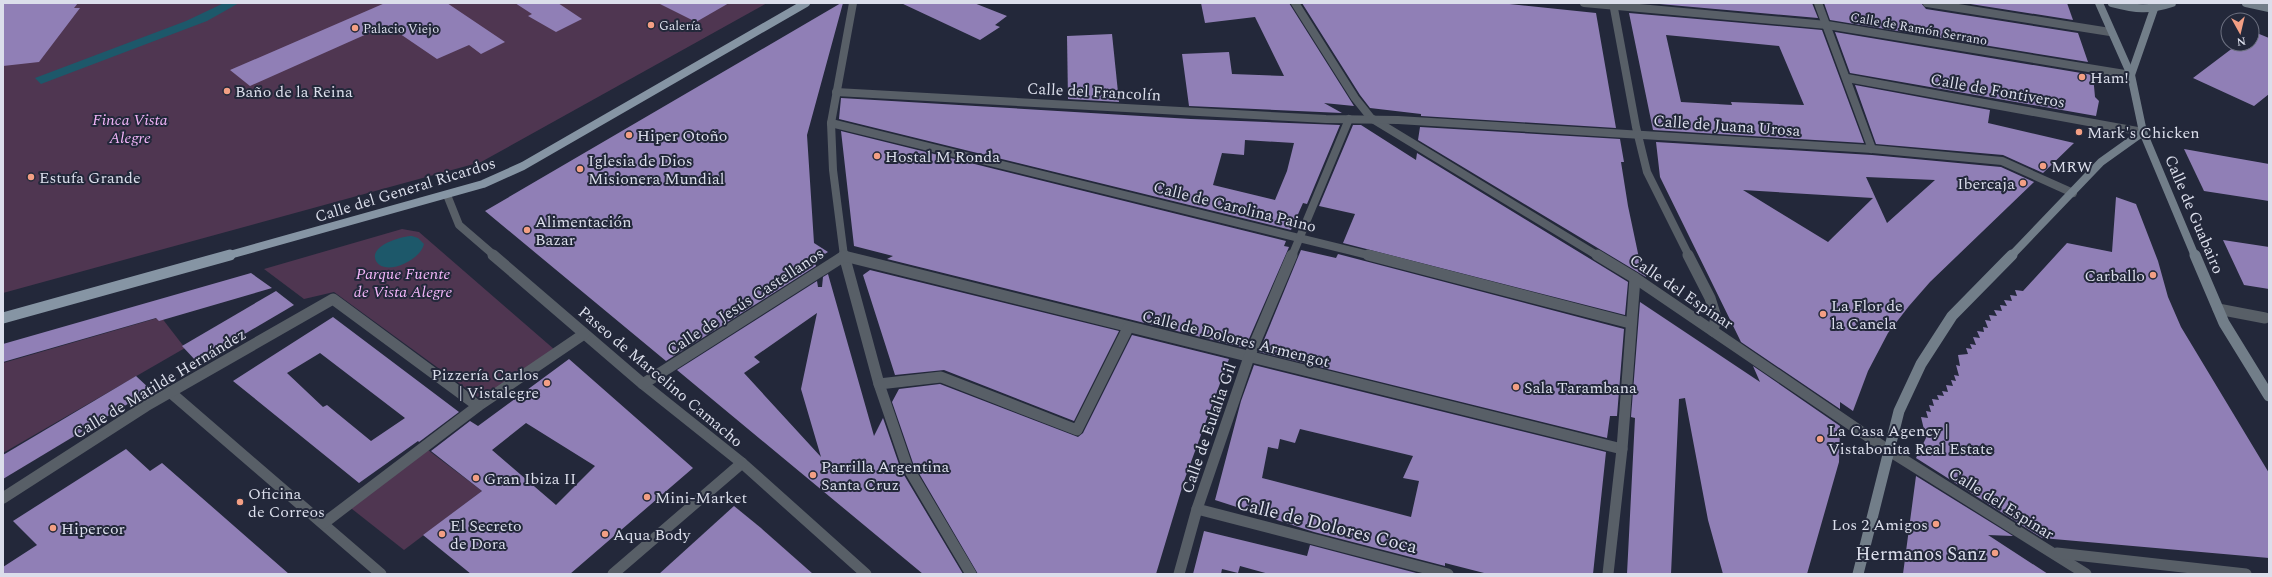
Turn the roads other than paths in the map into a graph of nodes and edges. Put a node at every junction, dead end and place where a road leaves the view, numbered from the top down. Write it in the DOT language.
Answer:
graph roads {
  1 [pos="806,3"];
  2 [pos="853,3"];
  3 [pos="1295,3"];
  4 [pos="1584,3"];
  5 [pos="1818,3"];
  6 [pos="1927,3"];
  7 [pos="2099,3"];
  8 [pos="2112,3"];
  9 [pos="2168,3"];
  10 [pos="2246,3"];
  11 [pos="1614,5"];
  12 [pos="2269,8"];
  13 [pos="2154,9"];
  14 [pos="1827,25"];
  15 [pos="2110,32"];
  16 [pos="2131,76"];
  17 [pos="1847,78"];
  18 [pos="836,92"];
  19 [pos="1371,118"];
  20 [pos="1349,119"];
  21 [pos="831,123"];
  22 [pos="2143,132"];
  23 [pos="1638,134"];
  24 [pos="1872,149"];
  25 [pos="2074,193"];
  26 [pos="447,195"];
  27 [pos="1300,237"];
  28 [pos="844,256"];
  29 [pos="1635,278"];
  30 [pos="2218,309"];
  31 [pos="3,318"];
  32 [pos="2268,318"];
  33 [pos="1630,323"];
  34 [pos="1128,328"];
  35 [pos="1713,331"];
  36 [pos="584,334"];
  37 [pos="1249,357"];
  38 [pos="643,384"];
  39 [pos="879,384"];
  40 [pos="170,392"];
  41 [pos="2269,396"];
  42 [pos="478,406"];
  43 [pos="1622,449"];
  44 [pos="1888,450"];
  45 [pos="742,463"];
  46 [pos="3,498"];
  47 [pos="1197,510"];
  48 [pos="324,523"];
  49 [pos="2052,552"];
  50 [pos="381,574"];
  51 [pos="613,574"];
  52 [pos="866,574"];
  53 [pos="971,574"];
  54 [pos="1179,574"];
  55 [pos="1448,574"];
  56 [pos="1608,574"];
  57 [pos="1858,574"];
  58 [pos="2086,574"];
  59 [pos="2246,574"];
  1 -- 26 [label="main road, Calle del General Ricardos"];
  2 -- 18 [label="street"];
  3 -- 19 [label="street, Calle del Espinar"];
  4 -- 11 [label="street, Calle de Ramón Serrano"];
  5 -- 14 [label="street"];
  6 -- 15 [label="street"];
  7 -- 15 [label="street, Calle de Guabairo"];
  8 -- 13 [label="street"];
  9 -- 13 [label="street"];
  10 -- 12 [label="street"];
  11 -- 14 [label="street, Calle de Ramón Serrano"];
  11 -- 23 [label="street"];
  13 -- 16 [label="street"];
  14 -- 16 [label="street, Calle de Ramón Serrano"];
  14 -- 17 [label="street"];
  15 -- 16 [label="street, Calle de Guabairo"];
  16 -- 22 [label="street, Calle de Guabairo"];
  17 -- 22 [label="street, Calle de Fontiveros"];
  17 -- 24 [label="street"];
  18 -- 20 [label="street, Calle del Francolín"];
  18 -- 21 [label="street"];
  19 -- 20 [label="street, Calle del Francolín"];
  19 -- 23 [label="street, Calle de Juana Urosa"];
  19 -- 29 [label="street, Calle del Espinar"];
  20 -- 27 [label="street, Calle de Eulalia Gil"];
  21 -- 27 [label="street, Calle de Carolina Paino"];
  21 -- 28 [label="street"];
  22 -- 25 [label="street"];
  22 -- 30 [label="street, Calle de Guabairo"];
  23 -- 24 [label="street, Calle de Juana Urosa"];
  23 -- 35 [label="street"];
  24 -- 25 [label="street, Calle de Juana Urosa"];
  25 -- 44 [label="street"];
  26 -- 31 [label="main road, Calle del General Ricardos"];
  26 -- 36 [label="street, Paseo de Marcelino Camacho"];
  27 -- 33 [label="street, Calle de Carolina Paino"];
  27 -- 37 [label="street, Calle de Eulalia Gil"];
  28 -- 34 [label="street, Calle de Dolores Armengot"];
  28 -- 38 [label="street, Calle de Jesús Castellanos"];
  28 -- 39 [label="street"];
  29 -- 33 [label="street"];
  29 -- 35 [label="street, Calle del Espinar"];
  30 -- 32 [label="street"];
  30 -- 41 [label="street, Calle de Guabairo"];
  33 -- 43 [label="street"];
  34 -- 37 [label="street, Calle de Dolores Armengot"];
  34 -- 39 [label="street"];
  35 -- 44 [label="street, Calle del Espinar"];
  36 -- 38 [label="street, Paseo de Marcelino Camacho"];
  36 -- 42 [label="street"];
  37 -- 43 [label="street, Calle de Dolores Armengot"];
  37 -- 47 [label="street, Calle de Eulalia Gil"];
  38 -- 45 [label="street, Paseo de Marcelino Camacho"];
  39 -- 53 [label="street"];
  40 -- 42 [label="street, Calle de Matilde Hernández"];
  40 -- 46 [label="street, Calle de Matilde Hernández"];
  40 -- 48 [label="street"];
  42 -- 48 [label="street"];
  43 -- 56 [label="street"];
  44 -- 49 [label="street, Calle del Espinar"];
  44 -- 57 [label="street"];
  45 -- 51 [label="street"];
  45 -- 52 [label="street, Paseo de Marcelino Camacho"];
  47 -- 54 [label="street, Calle de Eulalia Gil"];
  47 -- 55 [label="street, Calle de Dolores Coca"];
  48 -- 50 [label="street"];
  49 -- 58 [label="street, Calle del Espinar"];
  49 -- 59 [label="street"];
}
